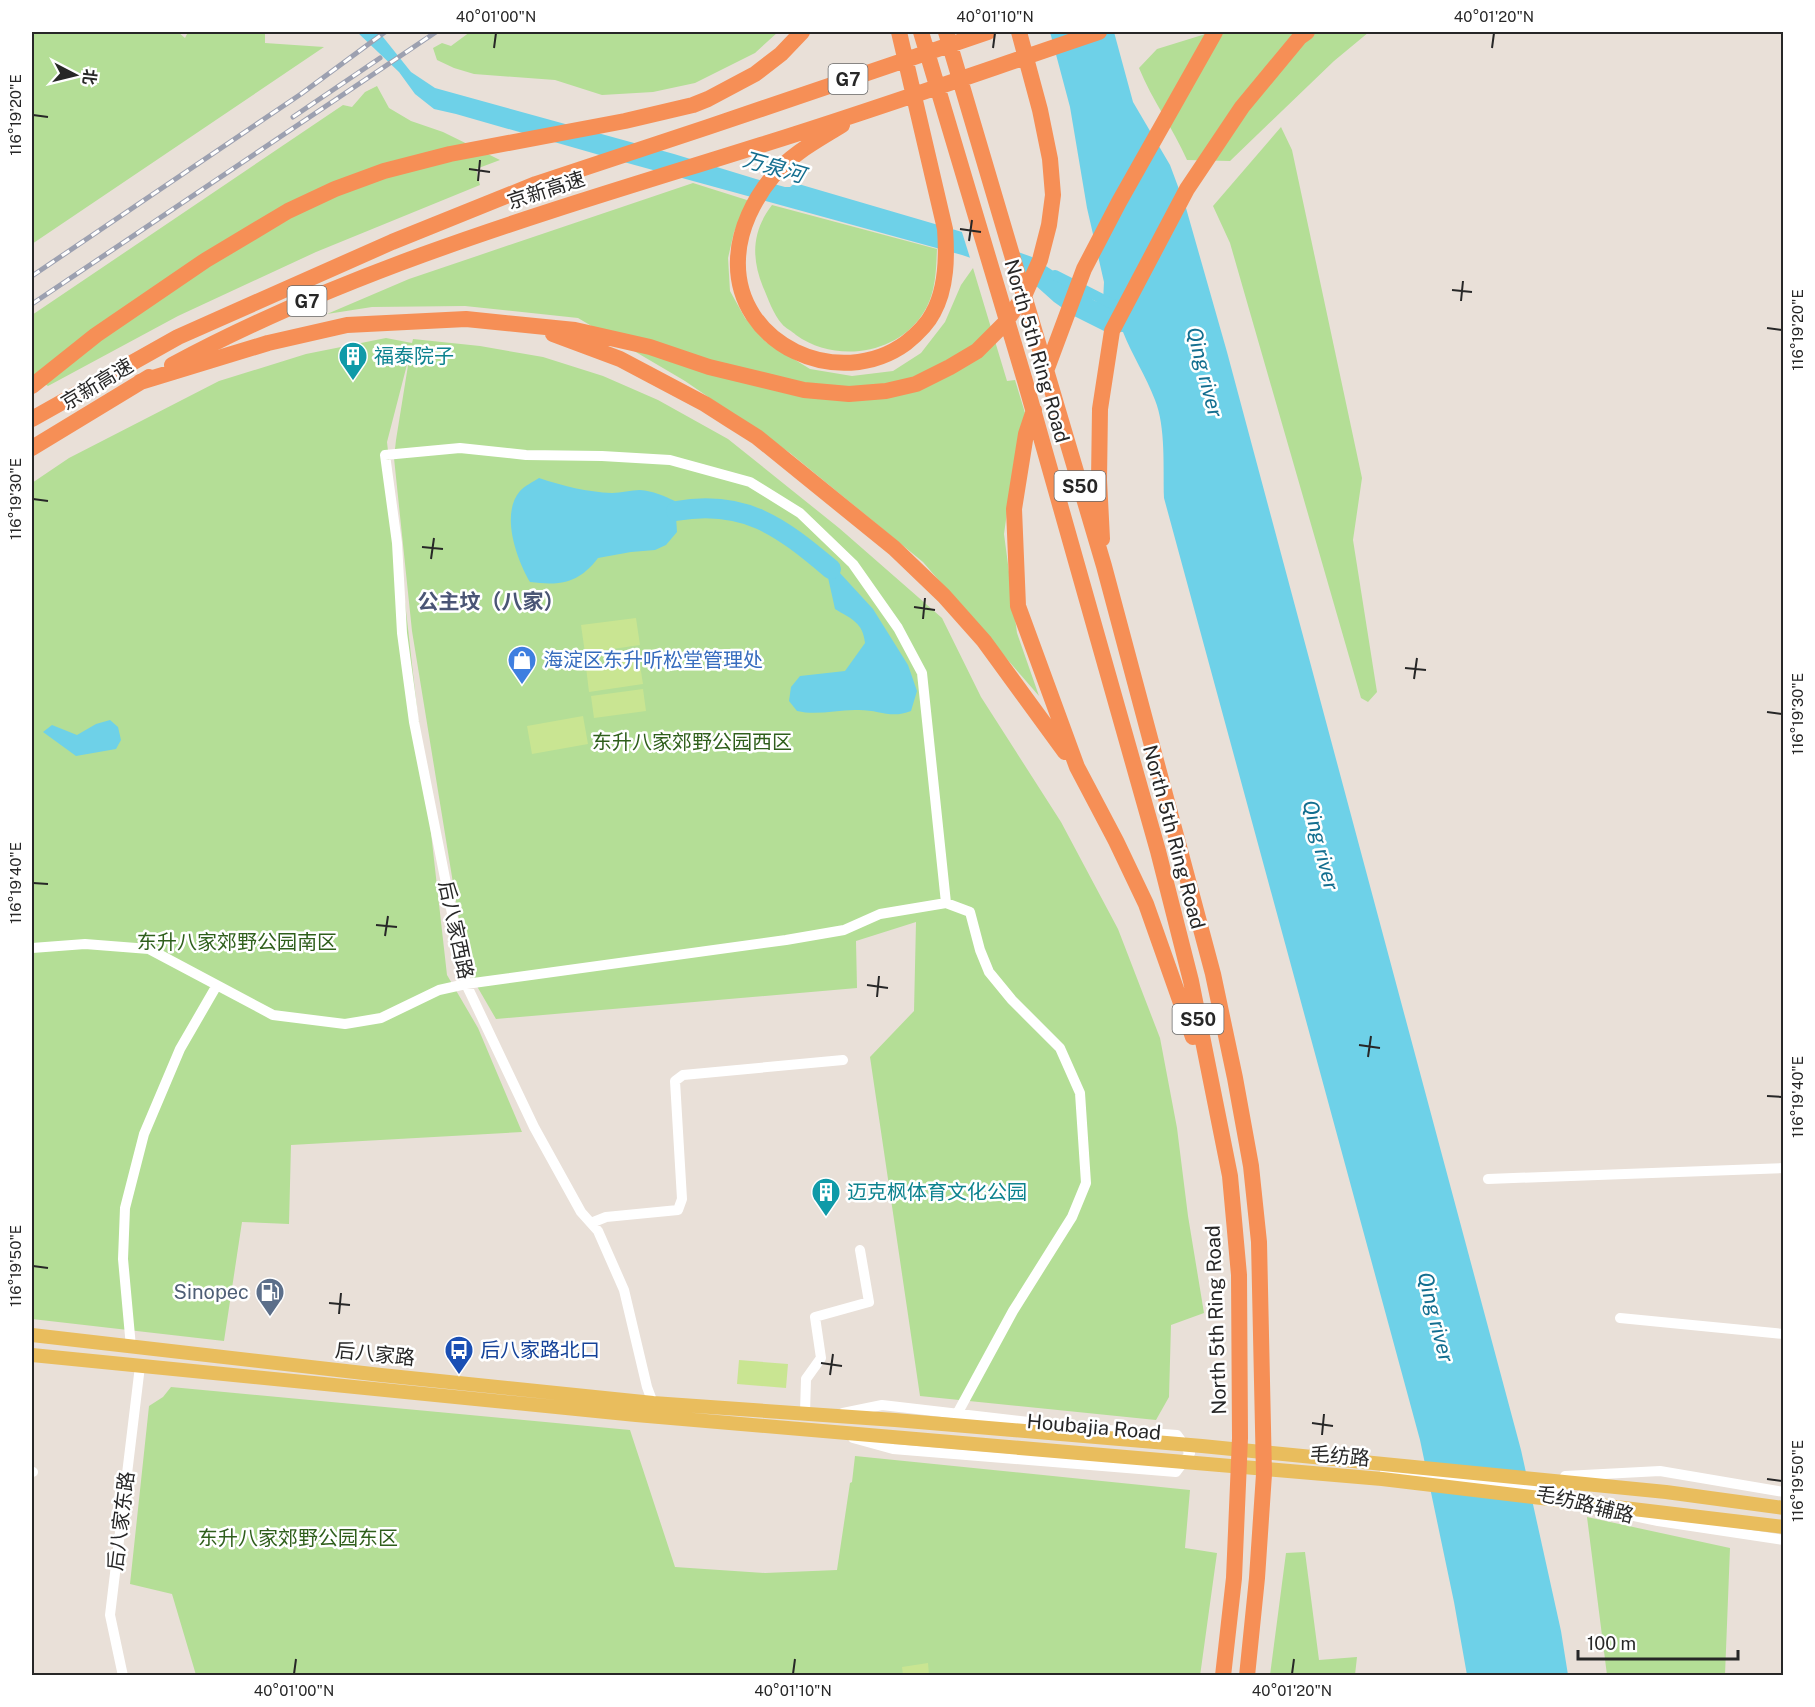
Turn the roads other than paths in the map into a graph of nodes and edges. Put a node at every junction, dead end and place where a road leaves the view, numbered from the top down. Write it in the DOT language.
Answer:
graph roads {
  1 [pos="802,32"];
  2 [pos="899,32"];
  3 [pos="921,32"];
  4 [pos="946,32"];
  5 [pos="988,32"];
  6 [pos="1019,32"];
  7 [pos="1099,32"];
  8 [pos="1215,32"];
  9 [pos="1307,32"];
  10 [pos="863,111"];
  11 [pos="522,324"];
  12 [pos="140,382"];
  13 [pos="32,386"];
  14 [pos="32,419"];
  15 [pos="32,447"];
  16 [pos="1104,566"];
  17 [pos="1077,767"];
  18 [pos="946,903"];
  19 [pos="32,948"];
  20 [pos="466,984"];
  21 [pos="217,985"];
  22 [pos="843,1060"];
  23 [pos="1210,1086"];
  24 [pos="1784,1168"];
  25 [pos="1488,1179"];
  26 [pos="591,1223"];
  27 [pos="860,1250"];
  28 [pos="1620,1318"];
  29 [pos="1784,1334"];
  30 [pos="32,1335"];
  31 [pos="131,1347"];
  32 [pos="32,1355"];
  33 [pos="140,1366"];
  34 [pos="653,1403"];
  35 [pos="805,1413"];
  36 [pos="957,1414"];
  37 [pos="831,1415"];
  38 [pos="895,1420"];
  39 [pos="827,1431"];
  40 [pos="891,1437"];
  41 [pos="1385,1472"];
  42 [pos="1565,1476"];
  43 [pos="1784,1492"];
  44 [pos="1784,1508"];
  45 [pos="1784,1527"];
  46 [pos="1784,1540"];
  47 [pos="123,1676"];
  48 [pos="1223,1676"];
  49 [pos="1247,1676"];
  1 -- 13 [label="highway"];
  2 -- 10 [label="highway"];
  3 -- 23 [label="highway, North 5th Ring Road / S50"];
  4 -- 16 [label="highway, North 5th Ring Road / S50"];
  5 -- 14 [label="highway, 京新高速 / G7"];
  6 -- 11 [label="highway"];
  7 -- 10 [label="highway, 京新高速 / G7"];
  8 -- 17 [label="highway"];
  9 -- 16 [label="highway"];
  10 -- 12 [label="highway, 京新高速 / G7"];
  11 -- 12 [label="highway"];
  11 -- 17 [label="highway"];
  12 -- 15 [label="highway, 京新高速 / G7"];
  16 -- 49 [label="highway, North 5th Ring Road / S50"];
  17 -- 23 [label="highway"];
  18 -- 20 [label="street"];
  18 -- 20 [label="street, 后八家西路"];
  18 -- 36 [label="street"];
  19 -- 21 [label="street"];
  20 -- 21 [label="street"];
  20 -- 26 [label="street, 后八家西路"];
  21 -- 31 [label="street"];
  22 -- 26 [label="street"];
  23 -- 48 [label="highway, North 5th Ring Road / S50"];
  24 -- 25 [label="street"];
  26 -- 34 [label="street, 后八家西路"];
  27 -- 35 [label="street"];
  28 -- 29 [label="street"];
  30 -- 31 [label="main road, 后八家路"];
  31 -- 34 [label="main road, 后八家路"];
  32 -- 33 [label="main road, 后八家路"];
  33 -- 39 [label="main road, 后八家路"];
  33 -- 47 [label="street, 后八家东路"];
  34 -- 35 [label="main road, 后八家路"];
  35 -- 37 [label="main road, 后八家路"];
  36 -- 37 [label="street, Houbajia Road"];
  36 -- 39 [label="street, Houbajia Road"];
  37 -- 38 [label="main road, 后八家路"];
  38 -- 44 [label="main road, 毛纺路"];
  39 -- 40 [label="main road, 后八家路"];
  40 -- 45 [label="main road, 毛纺路"];
  41 -- 46 [label="street, 毛纺路辅路"];
  42 -- 43 [label="street, 毛纺路辅路"];
}
